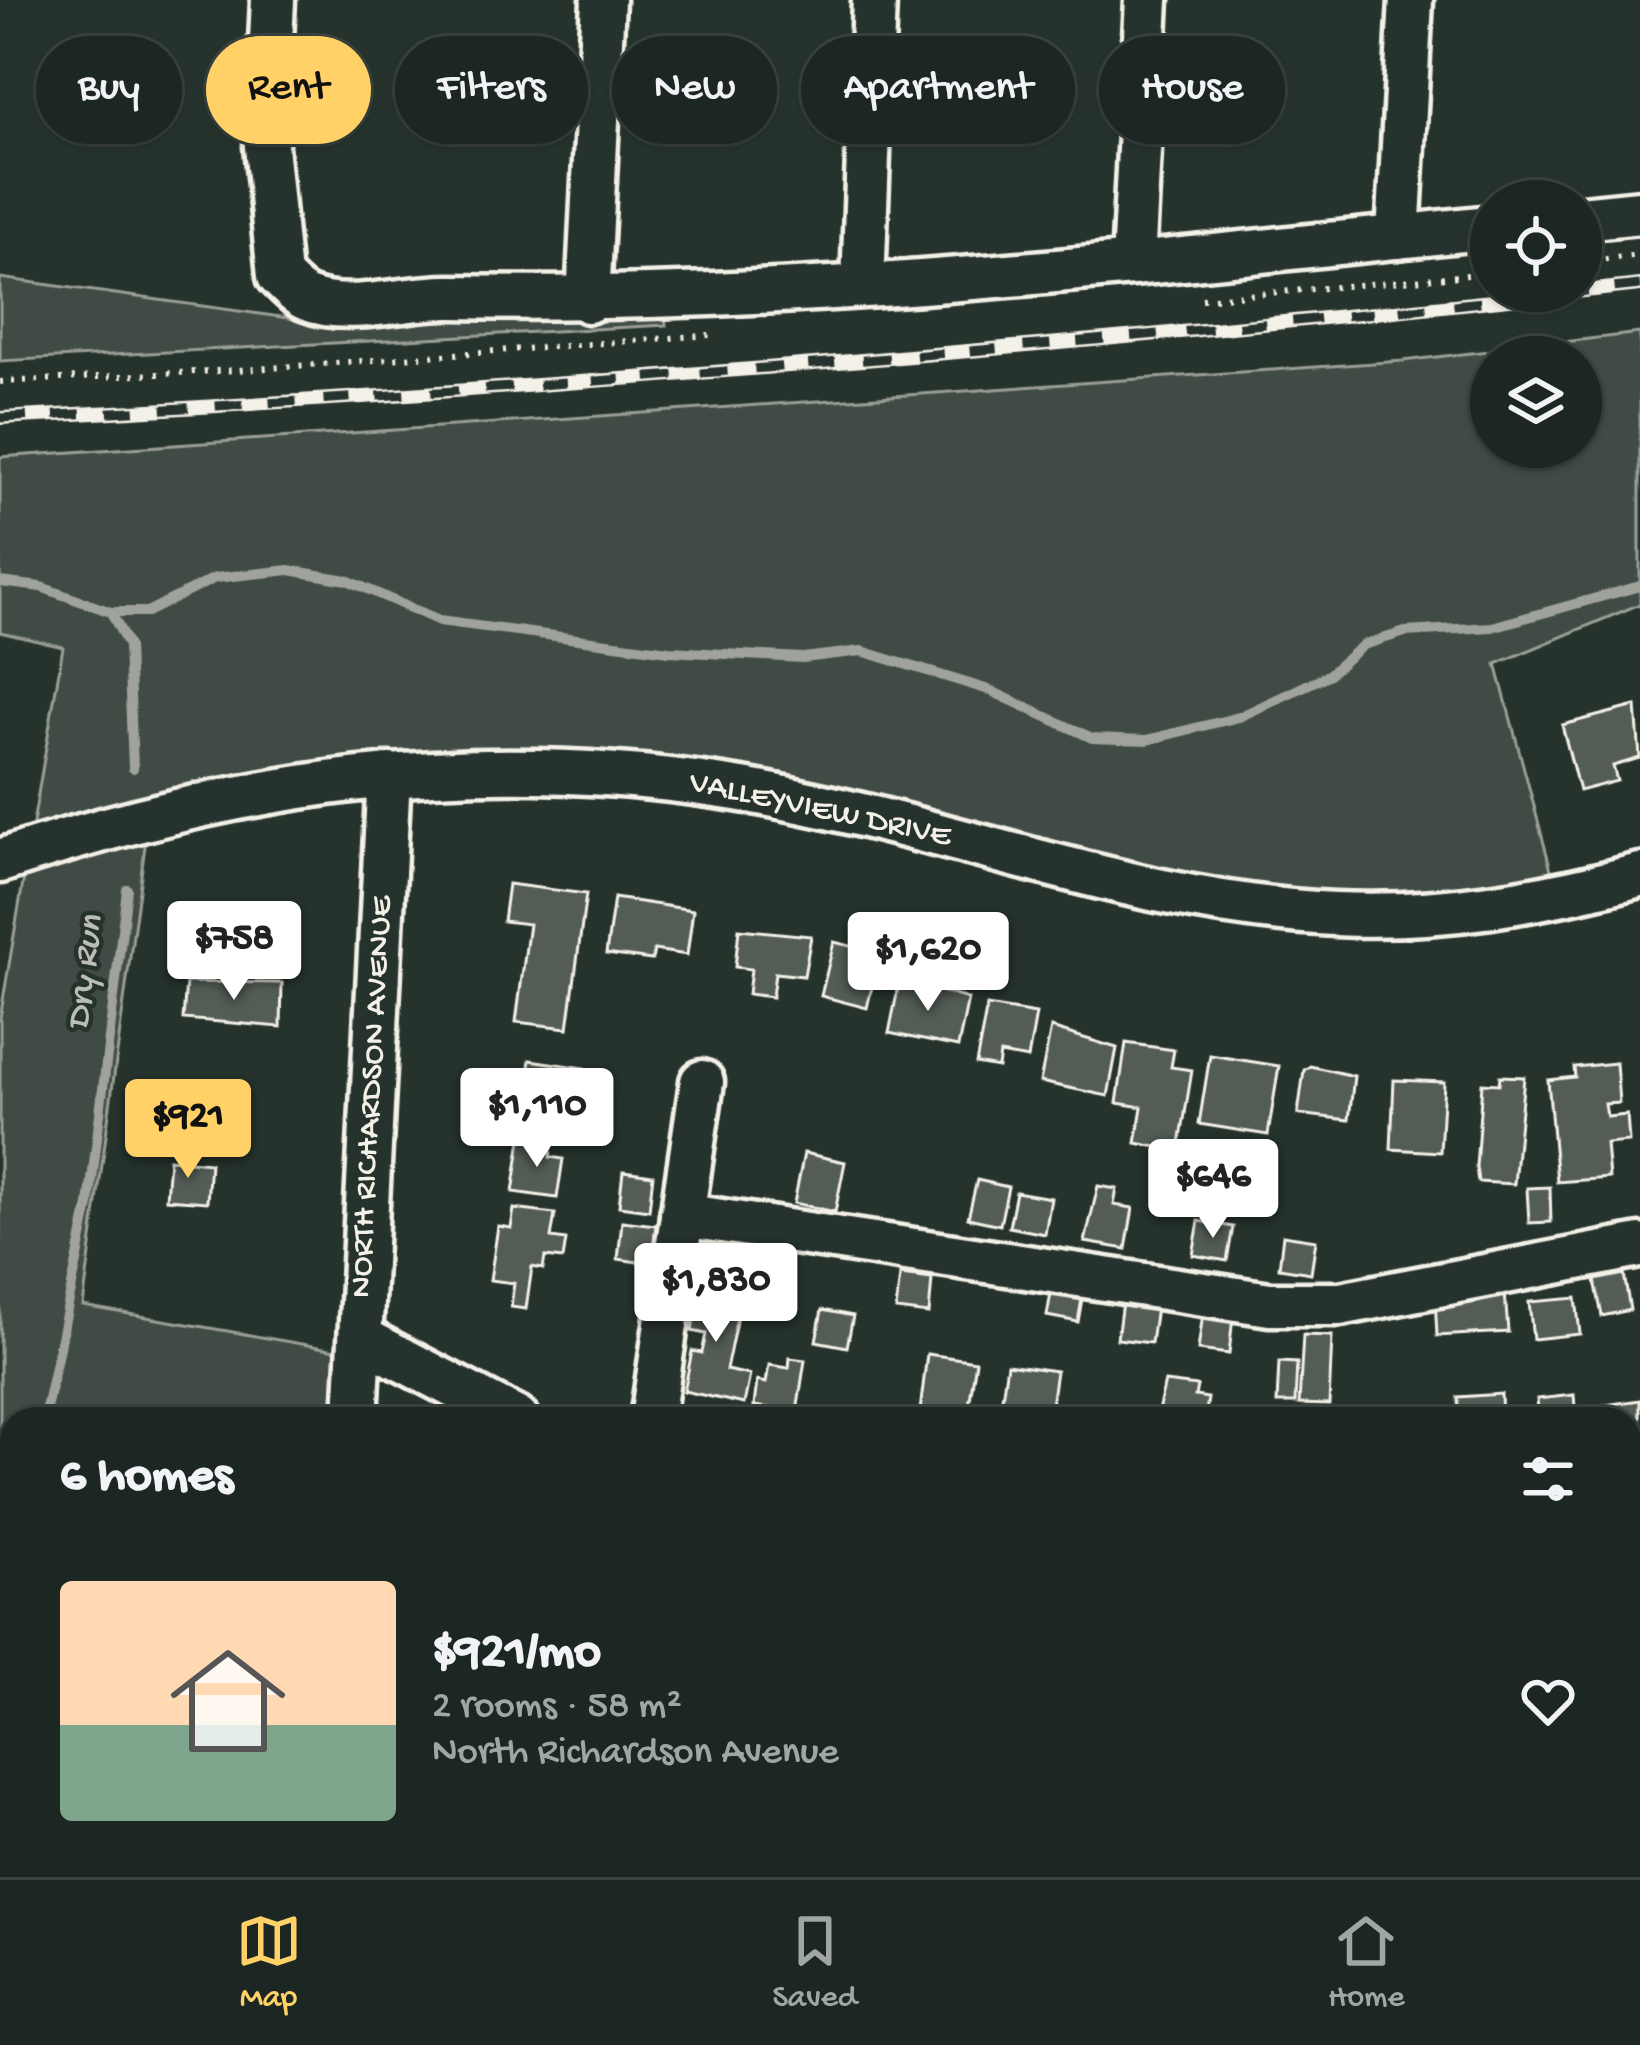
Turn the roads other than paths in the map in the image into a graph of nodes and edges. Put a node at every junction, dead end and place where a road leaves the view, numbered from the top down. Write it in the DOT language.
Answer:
graph roads {
  1 [pos="273,0"];
  2 [pos="603,0"];
  3 [pos="874,0"];
  4 [pos="1147,0"];
  5 [pos="1411,0"];
  6 [pos="1640,212"];
  7 [pos="1602,216"];
  8 [pos="1470,229"];
  9 [pos="1398,237"];
  10 [pos="1133,263"];
  11 [pos="863,285"];
  12 [pos="588,301"];
  13 [pos="388,775"];
  14 [pos="0,861"];
  15 [pos="1640,875"];
  16 [pos="702,1082"];
  17 [pos="682,1215"];
  18 [pos="1640,1246"];
  19 [pos="361,1339"];
  20 [pos="357,1407"];
  21 [pos="494,1407"];
  22 [pos="654,1407"];
  1 -- 12 [label="street"];
  2 -- 12 [label="street"];
  3 -- 11 [label="street"];
  4 -- 10 [label="street"];
  5 -- 9 [label="street"];
  6 -- 7 [label="street"];
  8 -- 9 [label="street"];
  9 -- 10 [label="street"];
  10 -- 11 [label="street"];
  11 -- 12 [label="street"];
  13 -- 14 [label="street, VALLEYVIEW DRIVE"];
  13 -- 15 [label="street, VALLEYVIEW DRIVE"];
  13 -- 19 [label="street, NORTH RICHARDSON AVENUE"];
  16 -- 17 [label="street"];
  17 -- 18 [label="street"];
  17 -- 22 [label="street"];
  19 -- 20 [label="street, NORTH RICHARDSON AVENUE"];
  19 -- 21 [label="street"];
}
